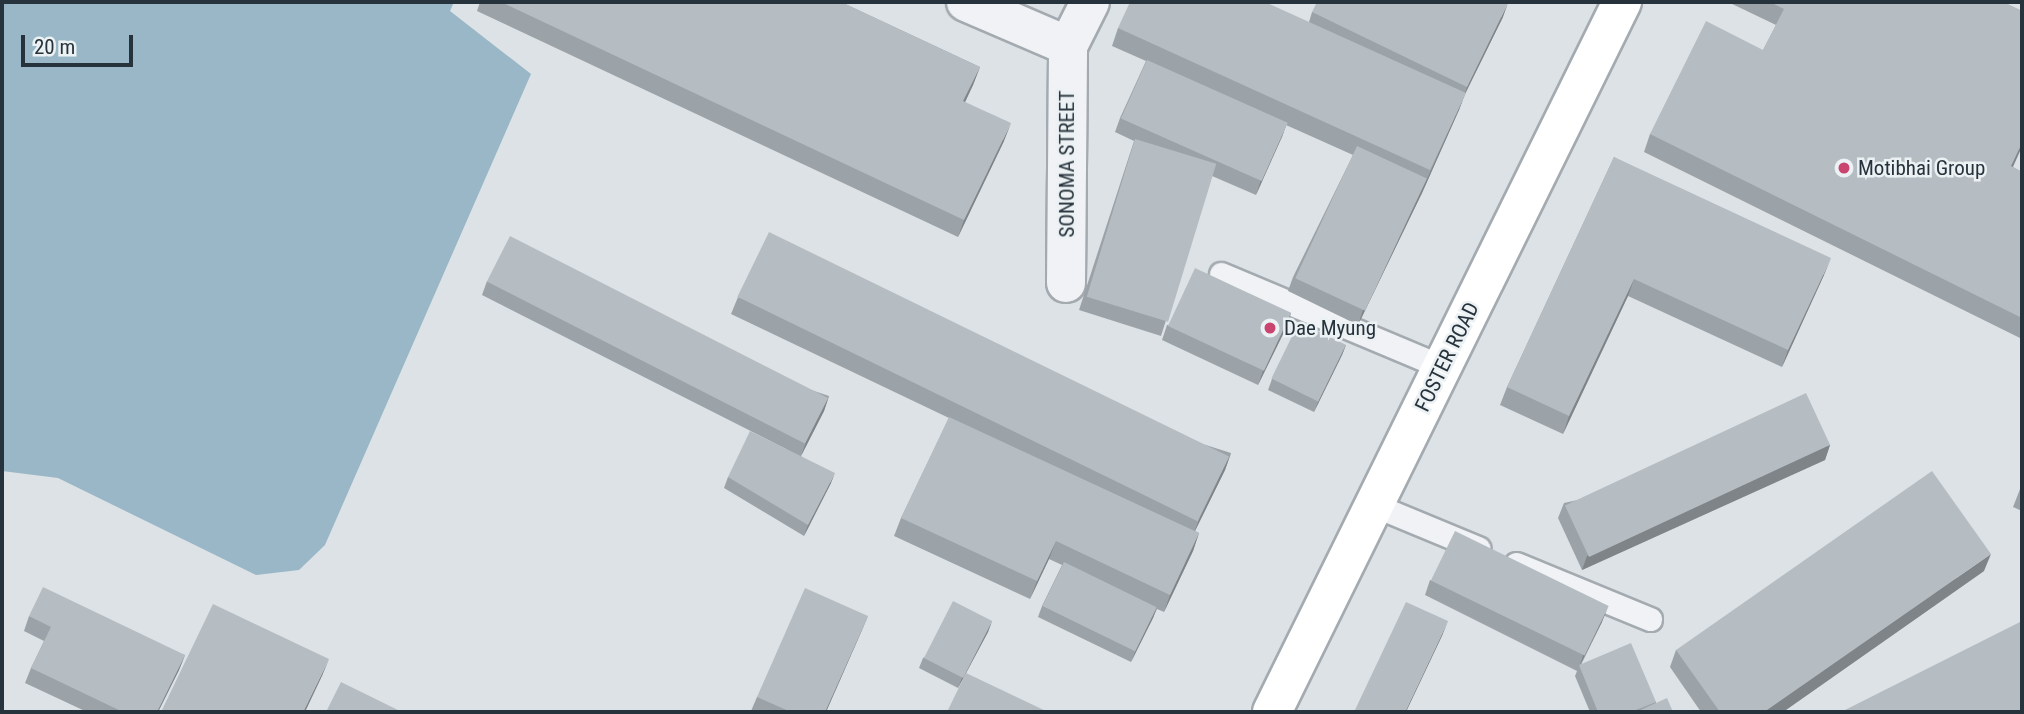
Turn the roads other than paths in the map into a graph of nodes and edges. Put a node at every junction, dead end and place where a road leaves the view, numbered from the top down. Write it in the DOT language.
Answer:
graph roads {
  1 [pos="966,2"];
  2 [pos="1090,2"];
  3 [pos="1622,2"];
  4 [pos="1068,46"];
  5 [pos="1221,274"];
  6 [pos="1066,283"];
  7 [pos="1442,367"];
  8 [pos="1374,505"];
  9 [pos="1650,620"];
  10 [pos="1272,712"];
  1 -- 4 [label="street"];
  2 -- 4 [label="street, SONOMA STREET"];
  3 -- 7 [label="main road, FOSTER ROAD"];
  4 -- 6 [label="street, SONOMA STREET"];
  5 -- 7 [label="lane"];
  7 -- 8 [label="main road, FOSTER ROAD"];
  8 -- 9 [label="lane"];
  8 -- 10 [label="main road, FOSTER ROAD"];
}
